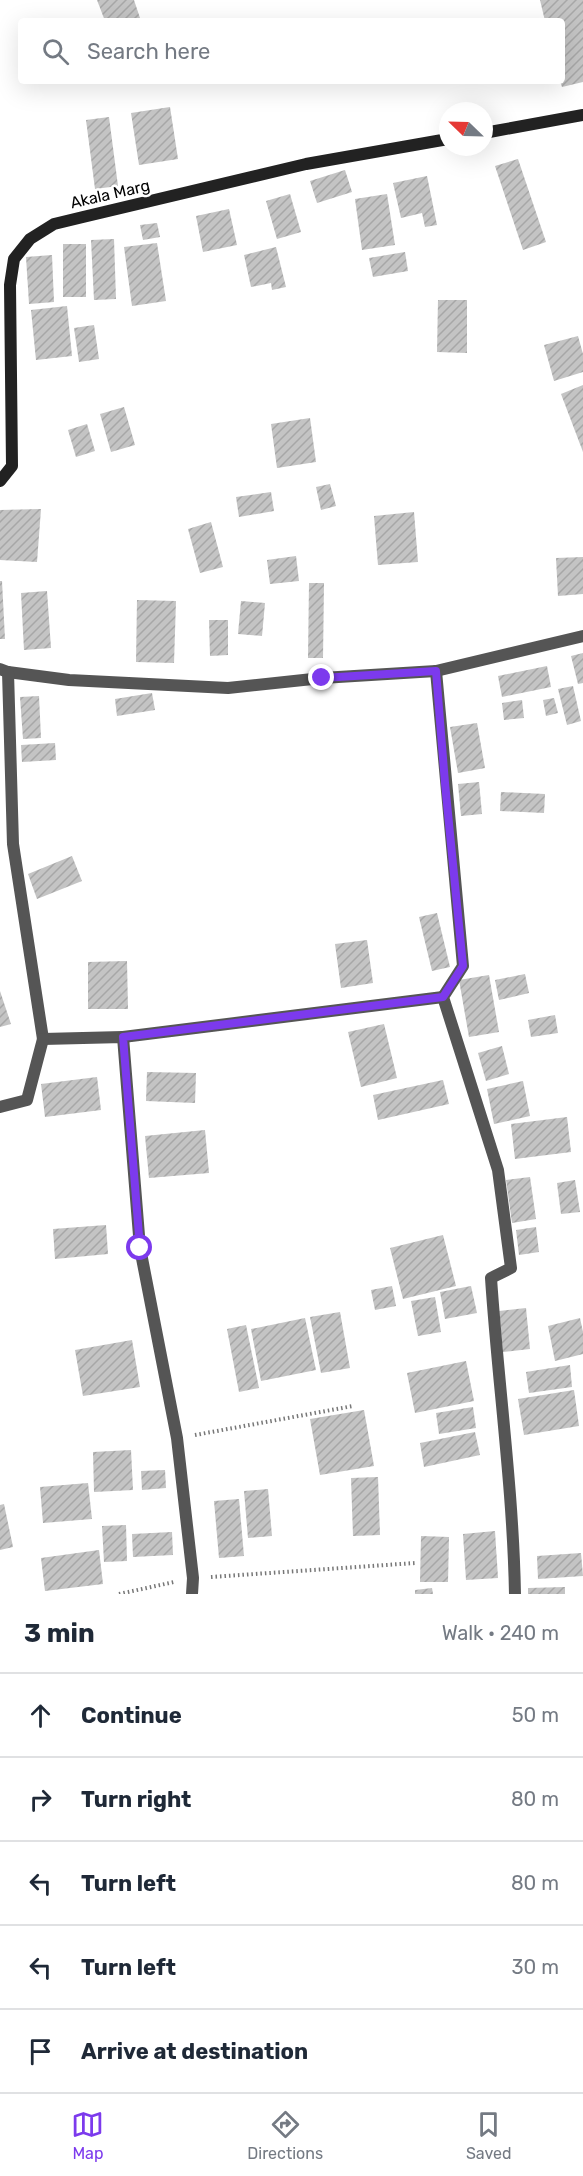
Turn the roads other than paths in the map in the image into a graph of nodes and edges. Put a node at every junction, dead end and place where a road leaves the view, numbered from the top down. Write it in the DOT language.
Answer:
graph roads {
  1 [pos="583,115"];
  2 [pos="493,131"];
  3 [pos="439,141"];
  4 [pos="0,481"];
  5 [pos="583,636"];
  6 [pos="4,670"];
  7 [pos="436,671"];
  8 [pos="443,997"];
  9 [pos="123,1037"];
  10 [pos="43,1039"];
  11 [pos="0,1107"];
  12 [pos="192,1594"];
  13 [pos="515,1594"];
  1 -- 2 [label="main road"];
  3 -- 4 [label="main road, Akala Marg"];
  5 -- 7 [label="street"];
  6 -- 7 [label="street"];
  6 -- 10 [label="street"];
  7 -- 8 [label="street"];
  8 -- 9 [label="street"];
  8 -- 13 [label="street"];
  9 -- 10 [label="street"];
  9 -- 12 [label="street"];
  10 -- 11 [label="street"];
}
